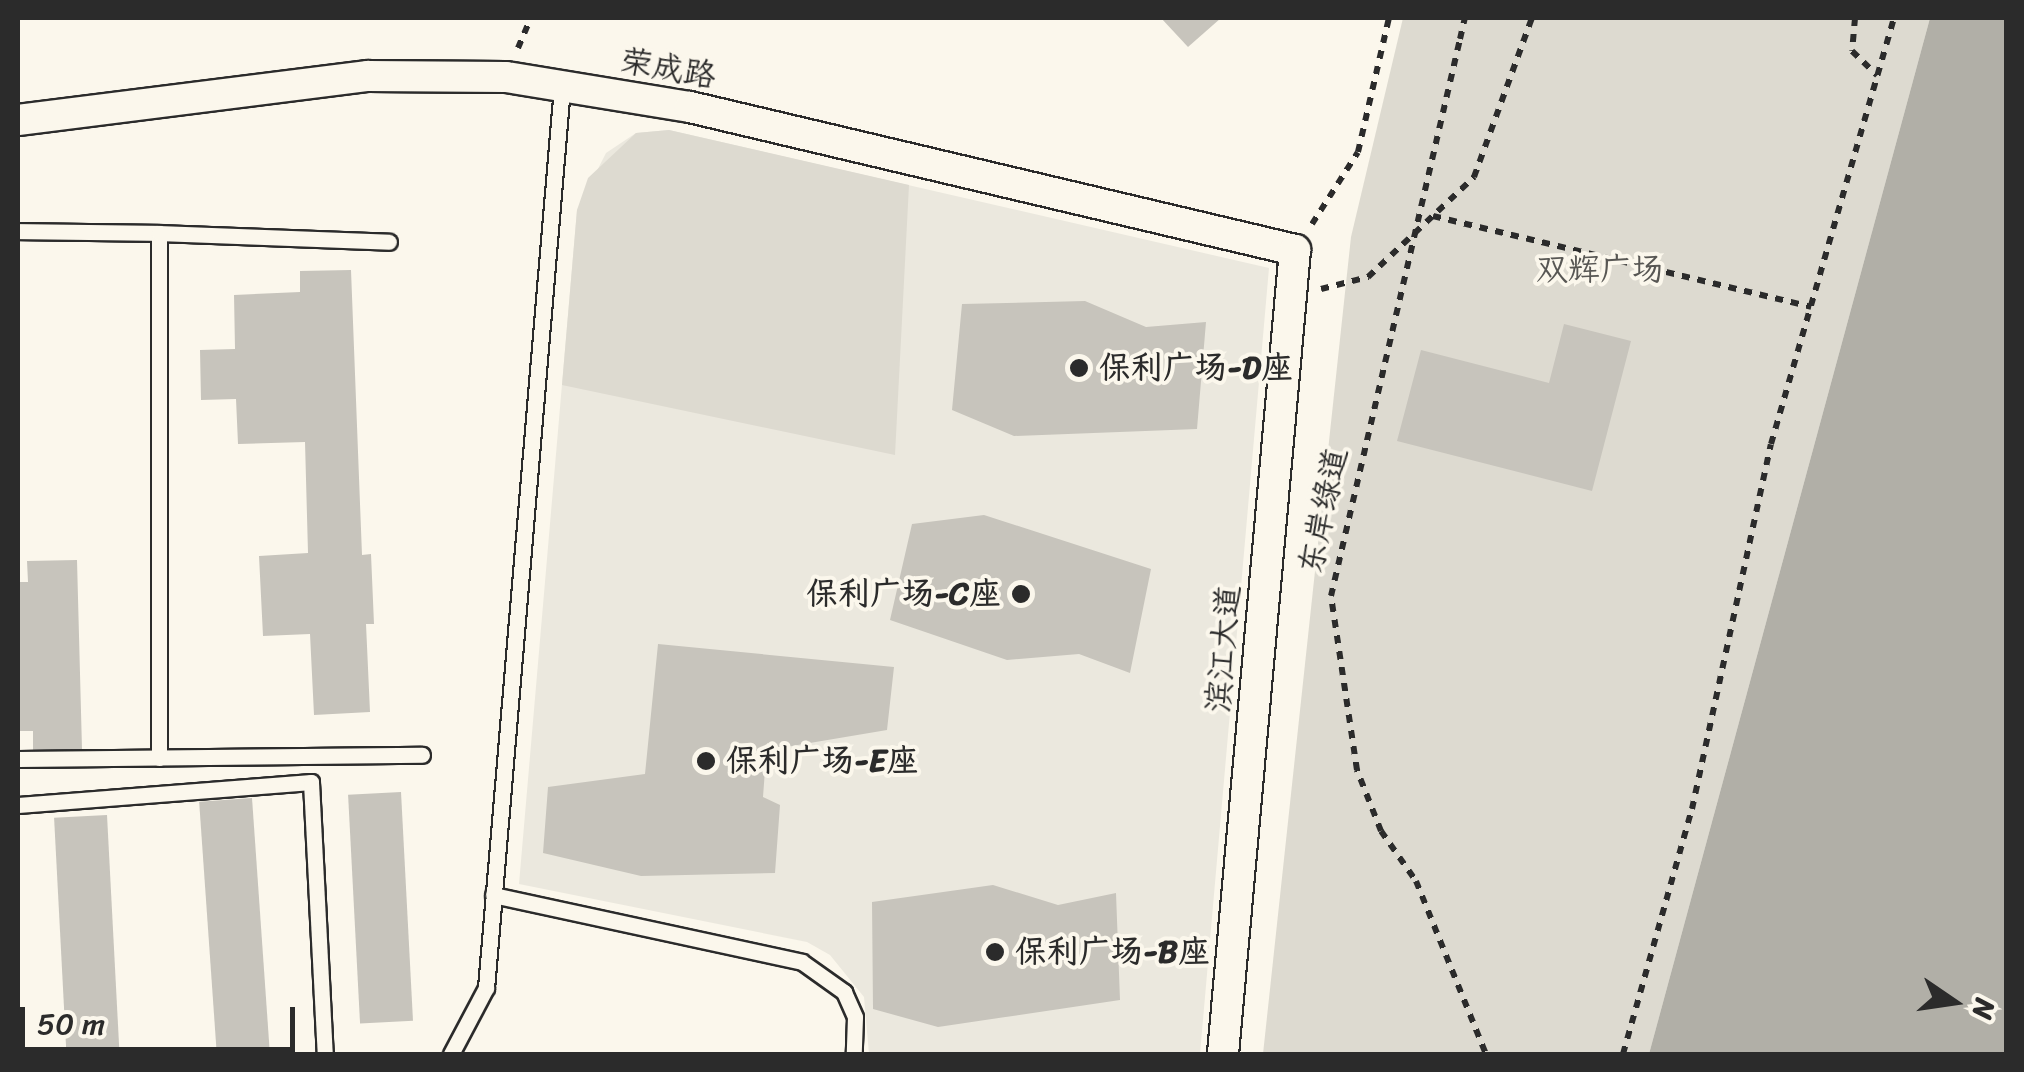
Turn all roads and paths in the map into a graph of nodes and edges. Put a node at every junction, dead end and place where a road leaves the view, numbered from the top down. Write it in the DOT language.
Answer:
graph roads {
  1 [pos="1388,18"];
  2 [pos="1464,18"];
  3 [pos="1532,18"];
  4 [pos="1856,18"];
  5 [pos="1894,18"];
  6 [pos="1878,75"];
  7 [pos="562,86"];
  8 [pos="18,120"];
  9 [pos="1432,216"];
  10 [pos="18,231"];
  11 [pos="159,234"];
  12 [pos="389,242"];
  13 [pos="1295,250"];
  14 [pos="1291,296"];
  15 [pos="1811,307"];
  16 [pos="422,754"];
  17 [pos="159,758"];
  18 [pos="18,759"];
  19 [pos="18,805"];
  20 [pos="493,895"];
  21 [pos="325,1054"];
  22 [pos="450,1054"];
  23 [pos="854,1054"];
  24 [pos="1223,1054"];
  25 [pos="1486,1054"];
  26 [pos="1624,1054"];
  1 -- 13 [label="path"];
  2 -- 25 [label="path, 东岸绿道, bridge"];
  3 -- 9 [label="path"];
  4 -- 6 [label="path"];
  5 -- 6 [label="path"];
  6 -- 15 [label="path"];
  7 -- 8 [label="street, 荣成路"];
  7 -- 13 [label="street, 荣成路"];
  7 -- 20 [label="lane"];
  9 -- 14 [label="path"];
  9 -- 15 [label="path"];
  10 -- 11 [label="lane"];
  11 -- 12 [label="lane"];
  11 -- 17 [label="lane"];
  13 -- 14 [label="street, 滨江大道"];
  14 -- 24 [label="street, 滨江大道"];
  15 -- 26 [label="path"];
  16 -- 17 [label="lane"];
  17 -- 18 [label="lane"];
  19 -- 21 [label="lane"];
  20 -- 22 [label="lane"];
  20 -- 23 [label="lane"];
}
